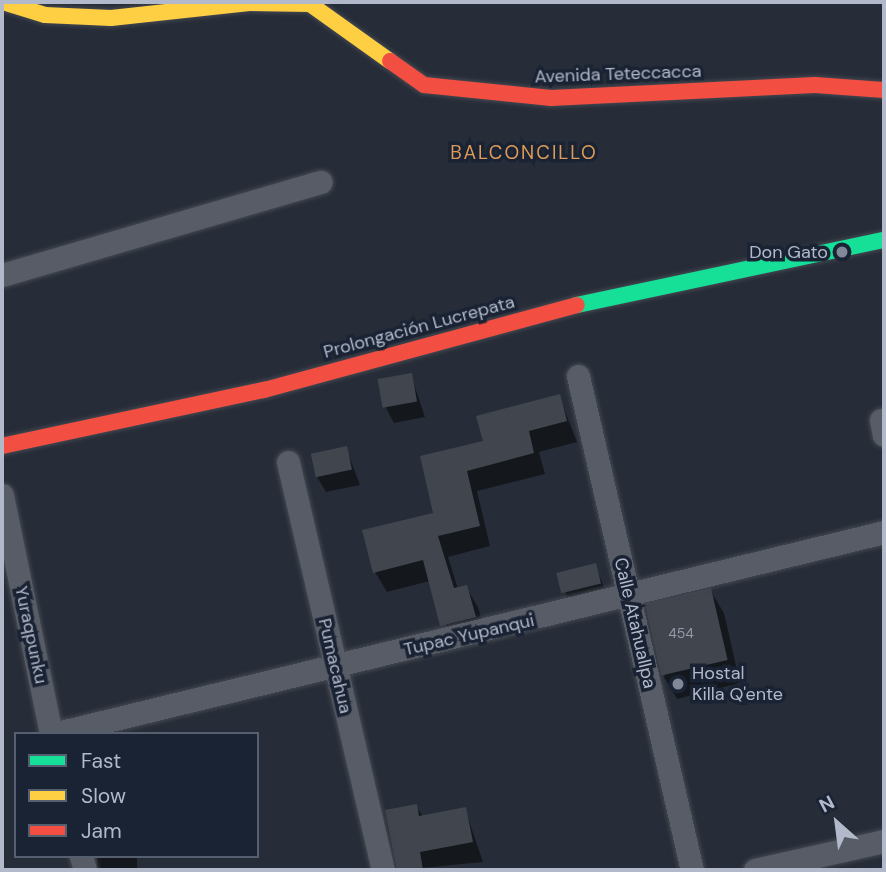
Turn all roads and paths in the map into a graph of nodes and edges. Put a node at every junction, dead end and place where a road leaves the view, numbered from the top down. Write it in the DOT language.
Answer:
graph roads {
  1 [pos="3,2"];
  2 [pos="884,90"];
  3 [pos="321,182"];
  4 [pos="884,240"];
  5 [pos="2,275"];
  6 [pos="578,376"];
  7 [pos="2,446"];
  8 [pos="288,462"];
  9 [pos="2,495"];
  10 [pos="884,532"];
  11 [pos="629,598"];
  12 [pos="335,665"];
  13 [pos="52,732"];
  14 [pos="60,732"];
  15 [pos="884,841"];
  16 [pos="383,870"];
  17 [pos="692,870"];
  18 [pos="755,870"];
  1 -- 2 [label="street, Avenida Teteccacca"];
  3 -- 5 [label="street"];
  4 -- 7 [label="street, Prolongación Lucrepata"];
  6 -- 11 [label="street, Calle Atahuallpa"];
  8 -- 12 [label="street, Pumacahua"];
  9 -- 13 [label="street, Yuraqpunku"];
  10 -- 11 [label="street, Tupac Yupanqui"];
  11 -- 12 [label="street, Tupac Yupanqui"];
  11 -- 17 [label="street, Calle Atahuallpa"];
  12 -- 14 [label="street, Tupac Yupanqui"];
  12 -- 16 [label="street, Pumacahua"];
  15 -- 18 [label="street"];
}
